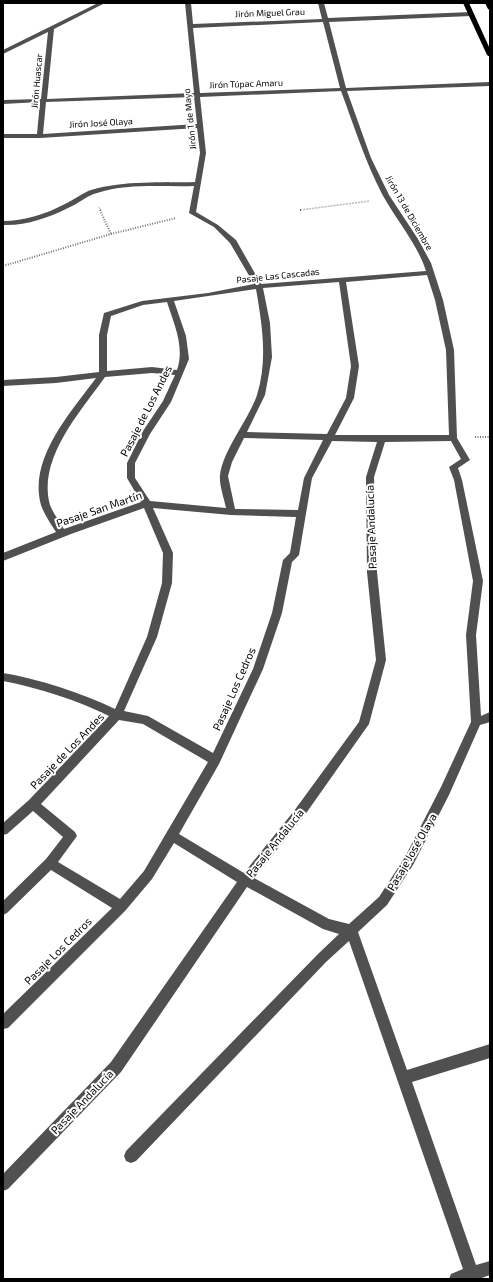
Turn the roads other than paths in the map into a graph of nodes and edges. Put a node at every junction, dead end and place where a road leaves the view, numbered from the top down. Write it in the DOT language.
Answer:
graph roads {
  1 [pos="102,3"];
  2 [pos="188,3"];
  3 [pos="321,3"];
  4 [pos="466,3"];
  5 [pos="488,3"];
  6 [pos="490,8"];
  7 [pos="471,14"];
  8 [pos="325,20"];
  9 [pos="190,26"];
  10 [pos="51,28"];
  11 [pos="3,52"];
  12 [pos="490,55"];
  13 [pos="490,84"];
  14 [pos="344,90"];
  15 [pos="197,95"];
  16 [pos="45,101"];
  17 [pos="3,102"];
  18 [pos="200,126"];
  19 [pos="3,136"];
  20 [pos="40,136"];
  21 [pos="198,184"];
  22 [pos="3,223"];
  23 [pos="429,273"];
  24 [pos="342,279"];
  25 [pos="259,286"];
  26 [pos="170,300"];
  27 [pos="180,373"];
  28 [pos="103,374"];
  29 [pos="3,383"];
  30 [pos="243,435"];
  31 [pos="330,438"];
  32 [pos="454,438"];
  33 [pos="382,439"];
  34 [pos="147,504"];
  35 [pos="230,512"];
  36 [pos="302,514"];
  37 [pos="62,534"];
  38 [pos="3,557"];
  39 [pos="3,677"];
  40 [pos="117,715"];
  41 [pos="490,717"];
  42 [pos="476,722"];
  43 [pos="215,760"];
  44 [pos="33,804"];
  45 [pos="3,830"];
  46 [pos="172,836"];
  47 [pos="50,863"];
  48 [pos="245,880"];
  49 [pos="121,907"];
  50 [pos="3,909"];
  51 [pos="352,931"];
  52 [pos="3,1023"];
  53 [pos="490,1051"];
  54 [pos="404,1078"];
  55 [pos="131,1156"];
  56 [pos="3,1184"];
  57 [pos="490,1268"];
  58 [pos="472,1274"];
  59 [pos="456,1279"];
  1 -- 10 [label="street"];
  2 -- 9 [label="street, Jirón 1 de Mayo"];
  3 -- 8 [label="street, Jirón 13 de Diciembre"];
  4 -- 7 [label="main road"];
  5 -- 6 [label="highway"];
  7 -- 8 [label="street, Jirón Miguel Grau"];
  7 -- 12 [label="main road"];
  8 -- 9 [label="street, Jirón Miguel Grau"];
  8 -- 14 [label="street, Jirón 13 de Diciembre"];
  9 -- 15 [label="street, Jirón 1 de Mayo"];
  10 -- 11 [label="street"];
  10 -- 16 [label="street, Jirón Huascar"];
  13 -- 14 [label="street, Jirón Túpac Amaru"];
  14 -- 15 [label="street, Jirón Túpac Amaru"];
  14 -- 23 [label="street, Jirón 13 de Diciembre"];
  15 -- 16 [label="street, Jirón Túpac Amaru"];
  15 -- 18 [label="street, Jirón 1 de Mayo"];
  16 -- 17 [label="street, Jirón Túpac Amaru"];
  16 -- 20 [label="street, Jirón Huascar"];
  18 -- 20 [label="street, Jirón José Olaya"];
  18 -- 21 [label="street, Jirón 1 de Mayo"];
  19 -- 20 [label="street, Jirón José Olaya"];
  21 -- 22 [label="street"];
  21 -- 25 [label="street, Jirón 1 de Mayo"];
  23 -- 24 [label="street, Pasaje Las Cascadas"];
  23 -- 32 [label="street, Jirón 13 de Diciembre"];
  24 -- 25 [label="street, Pasaje Las Cascadas"];
  24 -- 31 [label="street, Pasaje Los Cedros"];
  25 -- 26 [label="street, Pasaje Las Cascadas"];
  25 -- 30 [label="street"];
  26 -- 27 [label="street, Pasaje de Los Andes"];
  26 -- 28 [label="street, Pasaje Las Cascadas"];
  27 -- 28 [label="street"];
  27 -- 34 [label="street, Pasaje de Los Andes"];
  28 -- 29 [label="street"];
  28 -- 37 [label="street"];
  30 -- 31 [label="street"];
  30 -- 35 [label="street"];
  31 -- 33 [label="street"];
  31 -- 36 [label="street, Pasaje Los Cedros"];
  32 -- 33 [label="street"];
  32 -- 42 [label="street"];
  33 -- 48 [label="street, Pasaje Andalucía"];
  34 -- 35 [label="street, Pasaje San Martín"];
  34 -- 37 [label="street, Pasaje San Martín"];
  34 -- 40 [label="street, Pasaje de Los Andes"];
  35 -- 36 [label="street, Pasaje San Martín"];
  36 -- 43 [label="street, Pasaje Los Cedros"];
  37 -- 38 [label="street, Pasaje San Martín"];
  39 -- 40 [label="street"];
  40 -- 43 [label="street"];
  40 -- 44 [label="street, Pasaje de Los Andes"];
  41 -- 42 [label="street"];
  42 -- 51 [label="street, Pasaje José Olaya"];
  43 -- 46 [label="street, Pasaje Los Cedros"];
  44 -- 45 [label="street, Pasaje de Los Andes"];
  44 -- 47 [label="street"];
  46 -- 48 [label="street"];
  46 -- 49 [label="street, Pasaje Los Cedros"];
  47 -- 49 [label="street"];
  47 -- 50 [label="street"];
  48 -- 51 [label="street"];
  48 -- 56 [label="street, Pasaje Andalucía"];
  49 -- 52 [label="street, Pasaje Los Cedros"];
  51 -- 54 [label="street"];
  51 -- 55 [label="street, Pasaje José Olaya"];
  53 -- 54 [label="street"];
  54 -- 58 [label="street"];
  57 -- 58 [label="street"];
  58 -- 59 [label="street"];
}
